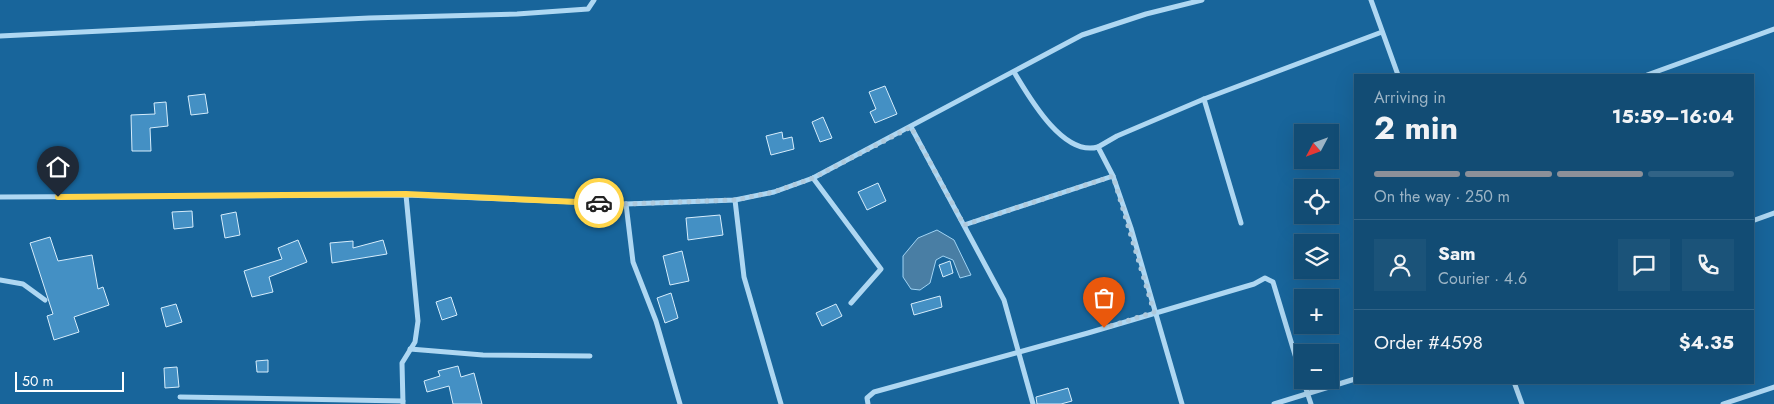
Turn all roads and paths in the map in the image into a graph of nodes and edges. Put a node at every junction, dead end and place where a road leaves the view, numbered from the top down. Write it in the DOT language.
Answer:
graph roads {
  1 [pos="594,0"];
  2 [pos="1202,0"];
  3 [pos="1371,0"];
  4 [pos="1774,29"];
  5 [pos="1382,32"];
  6 [pos="0,36"];
  7 [pos="1014,72"];
  8 [pos="1398,74"];
  9 [pos="1650,74"];
  10 [pos="1204,98"];
  11 [pos="911,127"];
  12 [pos="1098,147"];
  13 [pos="1113,176"];
  14 [pos="813,178"];
  15 [pos="406,194"];
  16 [pos="0,197"];
  17 [pos="735,200"];
  18 [pos="626,204"];
  19 [pos="1774,213"];
  20 [pos="1754,220"];
  21 [pos="1241,223"];
  22 [pos="964,225"];
  23 [pos="0,280"];
  24 [pos="45,300"];
  25 [pos="851,303"];
  26 [pos="1154,312"];
  27 [pos="410,349"];
  28 [pos="1294,350"];
  29 [pos="1020,352"];
  30 [pos="590,356"];
  31 [pos="1354,379"];
  32 [pos="1515,384"];
  33 [pos="1774,387"];
  34 [pos="1306,389"];
  35 [pos="1308,394"];
  36 [pos="180,397"];
  37 [pos="403,402"];
  38 [pos="680,404"];
  39 [pos="781,404"];
  40 [pos="868,404"];
  41 [pos="1033,404"];
  42 [pos="1182,404"];
  43 [pos="1274,404"];
  44 [pos="1311,404"];
  45 [pos="1522,404"];
  46 [pos="1723,404"];
  1 -- 6 [label="street"];
  2 -- 7 [label="street"];
  3 -- 5 [label="street"];
  4 -- 9 [label="street"];
  5 -- 8 [label="street"];
  5 -- 10 [label="street"];
  7 -- 11 [label="street"];
  7 -- 12 [label="street"];
  10 -- 12 [label="street"];
  10 -- 21 [label="street"];
  11 -- 14 [label="street"];
  11 -- 22 [label="street"];
  12 -- 13 [label="street"];
  13 -- 22 [label="street"];
  13 -- 26 [label="street"];
  14 -- 17 [label="street"];
  14 -- 25 [label="street"];
  15 -- 16 [label="street"];
  15 -- 18 [label="street"];
  15 -- 27 [label="street"];
  17 -- 18 [label="street"];
  17 -- 39 [label="street"];
  18 -- 38 [label="street"];
  19 -- 20 [label="street"];
  22 -- 29 [label="street"];
  23 -- 24 [label="street"];
  26 -- 28 [label="street"];
  26 -- 29 [label="street"];
  26 -- 42 [label="street"];
  27 -- 30 [label="street"];
  27 -- 37 [label="street"];
  29 -- 40 [label="street"];
  29 -- 41 [label="street"];
  31 -- 35 [label="street"];
  32 -- 45 [label="street"];
  33 -- 46 [label="street"];
  34 -- 35 [label="street"];
  35 -- 43 [label="street"];
  35 -- 44 [label="street"];
  36 -- 37 [label="street"];
}
